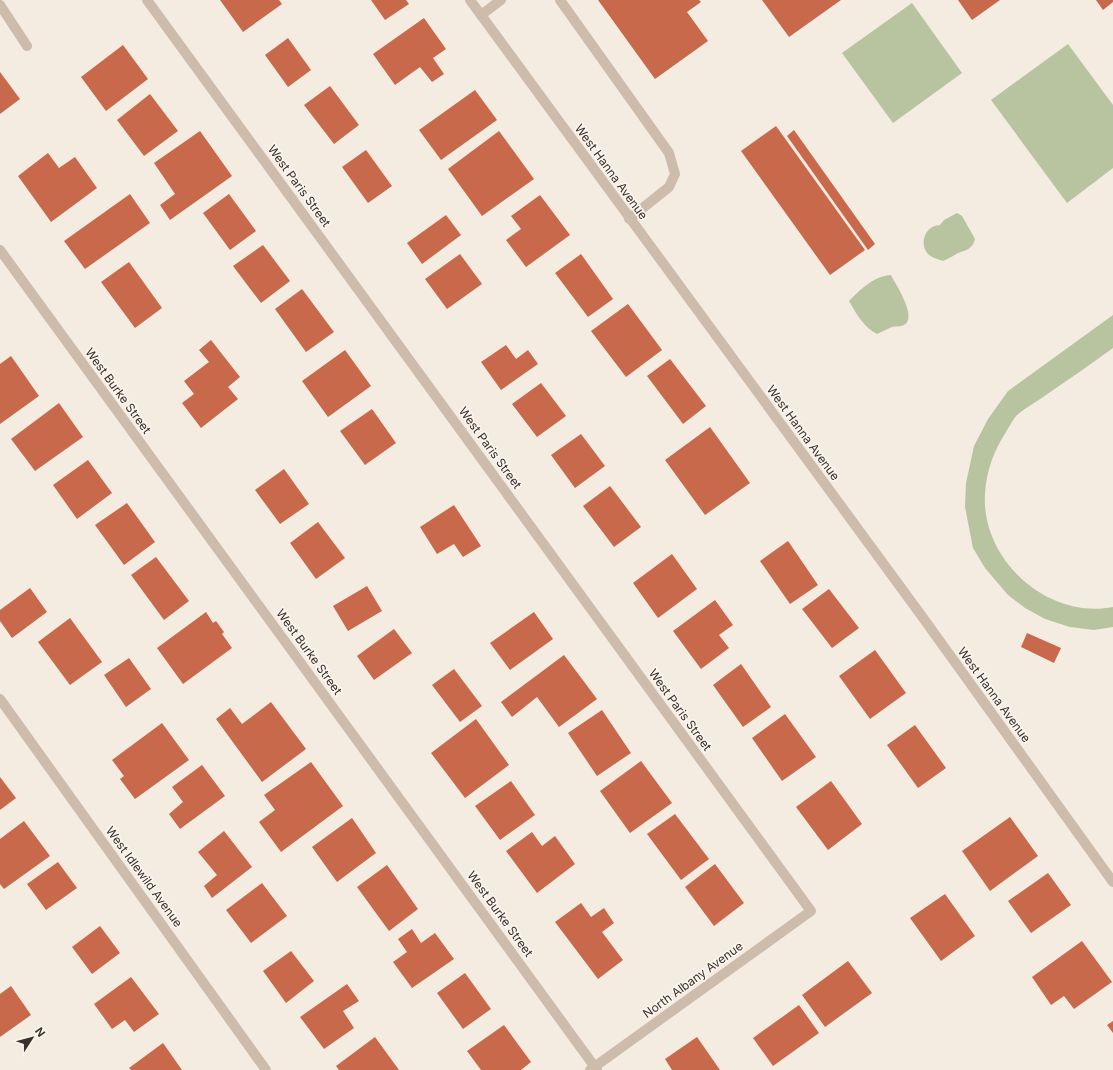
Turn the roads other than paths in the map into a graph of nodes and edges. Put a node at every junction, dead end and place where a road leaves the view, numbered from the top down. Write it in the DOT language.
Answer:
graph roads {
  1 [pos="147,0"];
  2 [pos="470,0"];
  3 [pos="501,0"];
  4 [pos="560,0"];
  5 [pos="0,5"];
  6 [pos="481,15"];
  7 [pos="27,46"];
  8 [pos="629,219"];
  9 [pos="0,250"];
  10 [pos="0,699"];
  11 [pos="1113,882"];
  12 [pos="811,911"];
  13 [pos="594,1069"];
  14 [pos="266,1070"];
  1 -- 12 [label="street, West Paris Street"];
  2 -- 6 [label="street, West Hanna Avenue"];
  3 -- 6 [label="street"];
  4 -- 8 [label="street"];
  5 -- 7 [label="street"];
  6 -- 8 [label="street, West Hanna Avenue"];
  8 -- 11 [label="street, West Hanna Avenue"];
  9 -- 13 [label="street, West Burke Street"];
  10 -- 14 [label="street, West Idlewild Avenue"];
  12 -- 13 [label="street, North Albany Avenue"];
}
